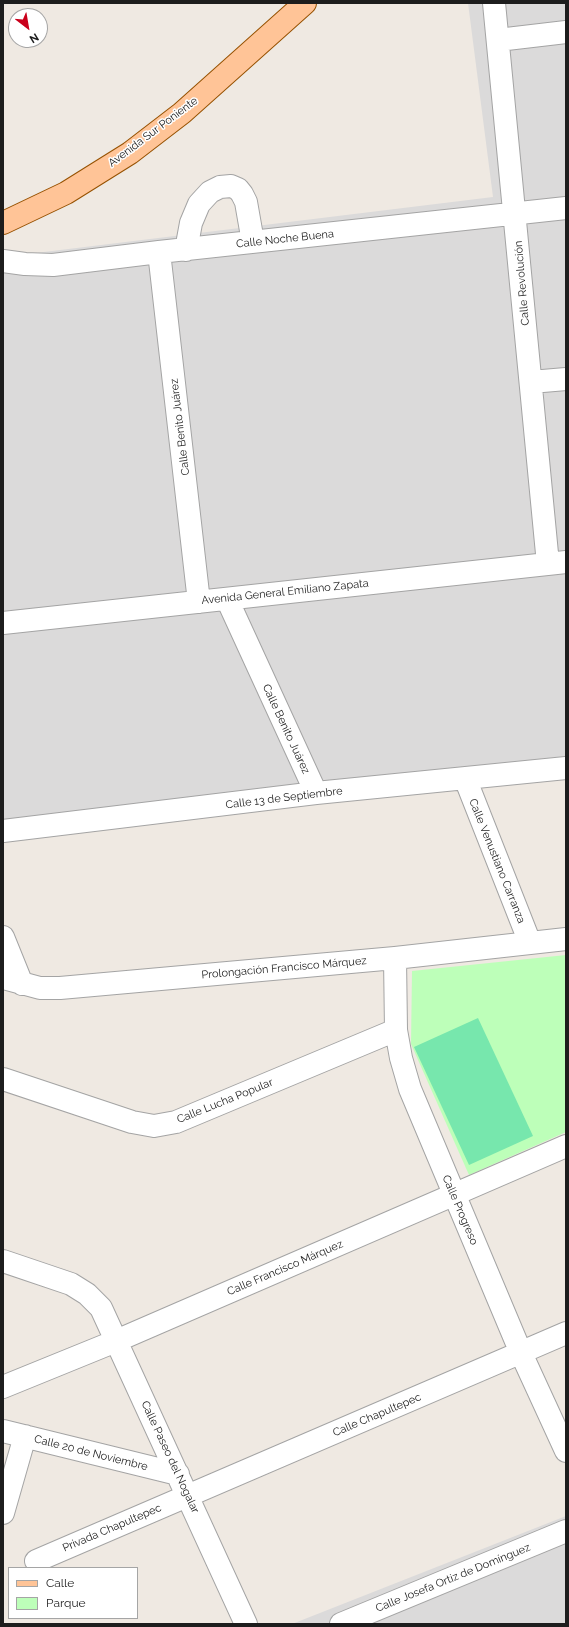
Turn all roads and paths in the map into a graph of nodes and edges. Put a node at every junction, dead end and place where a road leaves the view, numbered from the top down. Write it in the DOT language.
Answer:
graph roads {
  1 [pos="305,3"];
  2 [pos="494,3"];
  3 [pos="566,32"];
  4 [pos="498,40"];
  5 [pos="566,208"];
  6 [pos="515,214"];
  7 [pos="3,223"];
  8 [pos="253,242"];
  9 [pos="186,250"];
  10 [pos="159,252"];
  11 [pos="3,261"];
  12 [pos="566,379"];
  13 [pos="531,382"];
  14 [pos="557,563"];
  15 [pos="227,599"];
  16 [pos="199,602"];
  17 [pos="3,622"];
  18 [pos="566,768"];
  19 [pos="465,778"];
  20 [pos="316,794"];
  21 [pos="3,831"];
  22 [pos="3,937"];
  23 [pos="566,939"];
  24 [pos="530,943"];
  25 [pos="395,958"];
  26 [pos="12,981"];
  27 [pos="396,1030"];
  28 [pos="3,1079"];
  29 [pos="566,1146"];
  30 [pos="454,1195"];
  31 [pos="3,1261"];
  32 [pos="566,1333"];
  33 [pos="116,1341"];
  34 [pos="521,1353"];
  35 [pos="3,1387"];
  36 [pos="3,1431"];
  37 [pos="24,1436"];
  38 [pos="566,1451"];
  39 [pos="178,1474"];
  40 [pos="188,1496"];
  41 [pos="3,1513"];
  42 [pos="566,1531"];
  43 [pos="36,1561"];
  44 [pos="246,1624"];
  45 [pos="340,1624"];
  1 -- 7 [label="main road, Avenida Sur Poniente"];
  2 -- 4 [label="street, Calle Revolución"];
  3 -- 4 [label="street"];
  4 -- 6 [label="street, Calle Revolución"];
  5 -- 6 [label="street, Calle Noche Buena"];
  6 -- 8 [label="street, Calle Noche Buena"];
  6 -- 13 [label="street, Calle Revolución"];
  8 -- 9 [label="street, Calle Noche Buena"];
  8 -- 9 [label="street"];
  9 -- 10 [label="street, Calle Noche Buena"];
  10 -- 11 [label="street, Calle Noche Buena"];
  10 -- 16 [label="street, Calle Benito Juárez"];
  12 -- 13 [label="street"];
  13 -- 14 [label="street, Calle Revolución"];
  14 -- 15 [label="street, Avenida General Emiliano Zapata"];
  15 -- 16 [label="street, Avenida General Emiliano Zapata"];
  15 -- 20 [label="street, Calle Benito Juárez"];
  16 -- 17 [label="street, Avenida General Emiliano Zapata"];
  18 -- 19 [label="street, Calle 13 de Septiembre"];
  19 -- 20 [label="street, Calle 13 de Septiembre"];
  19 -- 24 [label="street, Calle Venustiano Carranza"];
  20 -- 21 [label="street, Calle 13 de Septiembre"];
  22 -- 26 [label="street"];
  23 -- 24 [label="street, Prolongación Francisco Márquez"];
  24 -- 25 [label="street, Prolongación Francisco Márquez"];
  25 -- 26 [label="street, Prolongación Francisco Márquez"];
  25 -- 27 [label="street, Calle Progreso"];
  27 -- 28 [label="street, Calle Lucha Popular"];
  27 -- 30 [label="street, Calle Progreso"];
  29 -- 30 [label="street, Calle Francisco Márquez"];
  30 -- 33 [label="street, Calle Francisco Márquez"];
  30 -- 34 [label="street, Calle Progreso"];
  31 -- 33 [label="street, Calle Paseo del Nogalar"];
  32 -- 34 [label="street, Calle Chapultepec"];
  33 -- 35 [label="street, Calle Francisco Márquez"];
  33 -- 39 [label="street, Calle Paseo del Nogalar"];
  34 -- 38 [label="street, Calle Progreso"];
  34 -- 40 [label="street, Calle Chapultepec"];
  36 -- 37 [label="street, Calle 20 de Noviembre"];
  37 -- 39 [label="street, Calle 20 de Noviembre"];
  37 -- 41 [label="street"];
  39 -- 40 [label="street, Calle Paseo del Nogalar"];
  40 -- 43 [label="street, Privada Chapultepec"];
  40 -- 44 [label="street, Calle Paseo del Nogalar"];
  42 -- 45 [label="street, Calle Josefa Ortiz de Domínguez"];
}
